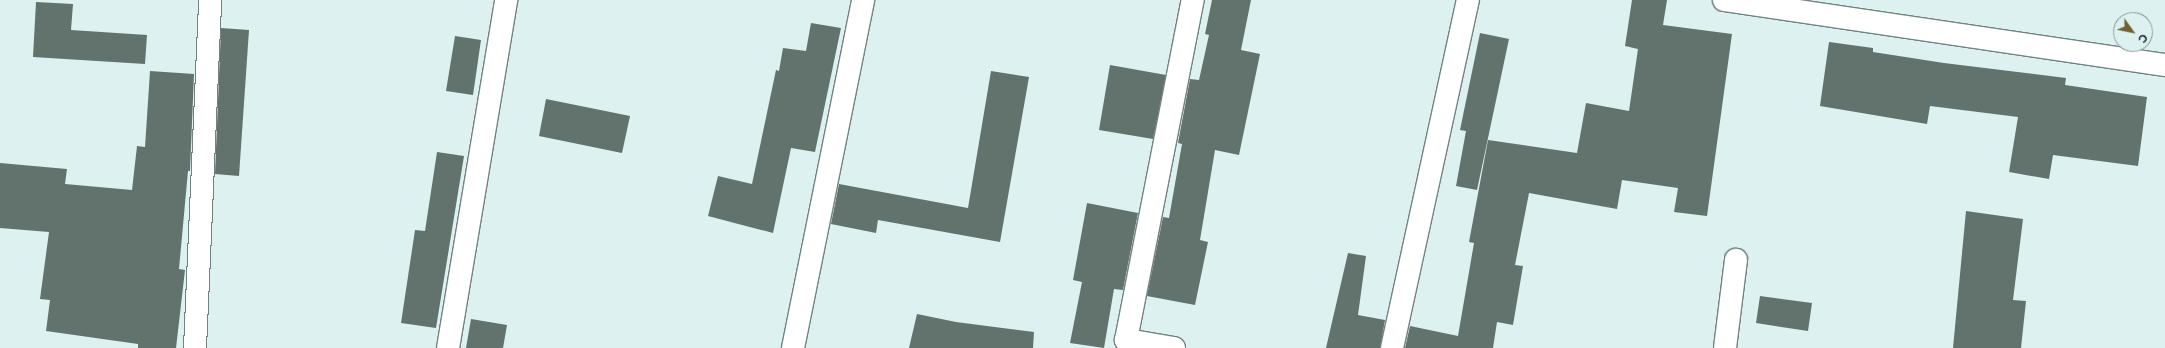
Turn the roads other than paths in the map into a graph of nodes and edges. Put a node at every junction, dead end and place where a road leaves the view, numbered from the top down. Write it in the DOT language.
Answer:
graph roads {
  1 [pos="210,0"];
  2 [pos="506,0"];
  3 [pos="863,0"];
  4 [pos="1193,0"];
  5 [pos="1468,0"];
  6 [pos="1724,0"];
  7 [pos="2165,65"];
  8 [pos="1736,260"];
  9 [pos="1125,344"];
  10 [pos="195,348"];
  11 [pos="448,348"];
  12 [pos="793,348"];
  13 [pos="1174,348"];
  14 [pos="1392,348"];
  15 [pos="1725,348"];
  1 -- 10 [label="lane"];
  2 -- 11 [label="lane"];
  3 -- 12 [label="lane"];
  4 -- 9 [label="lane"];
  5 -- 14 [label="lane"];
  6 -- 7 [label="lane"];
  8 -- 15 [label="lane"];
  9 -- 13 [label="lane"];
}
